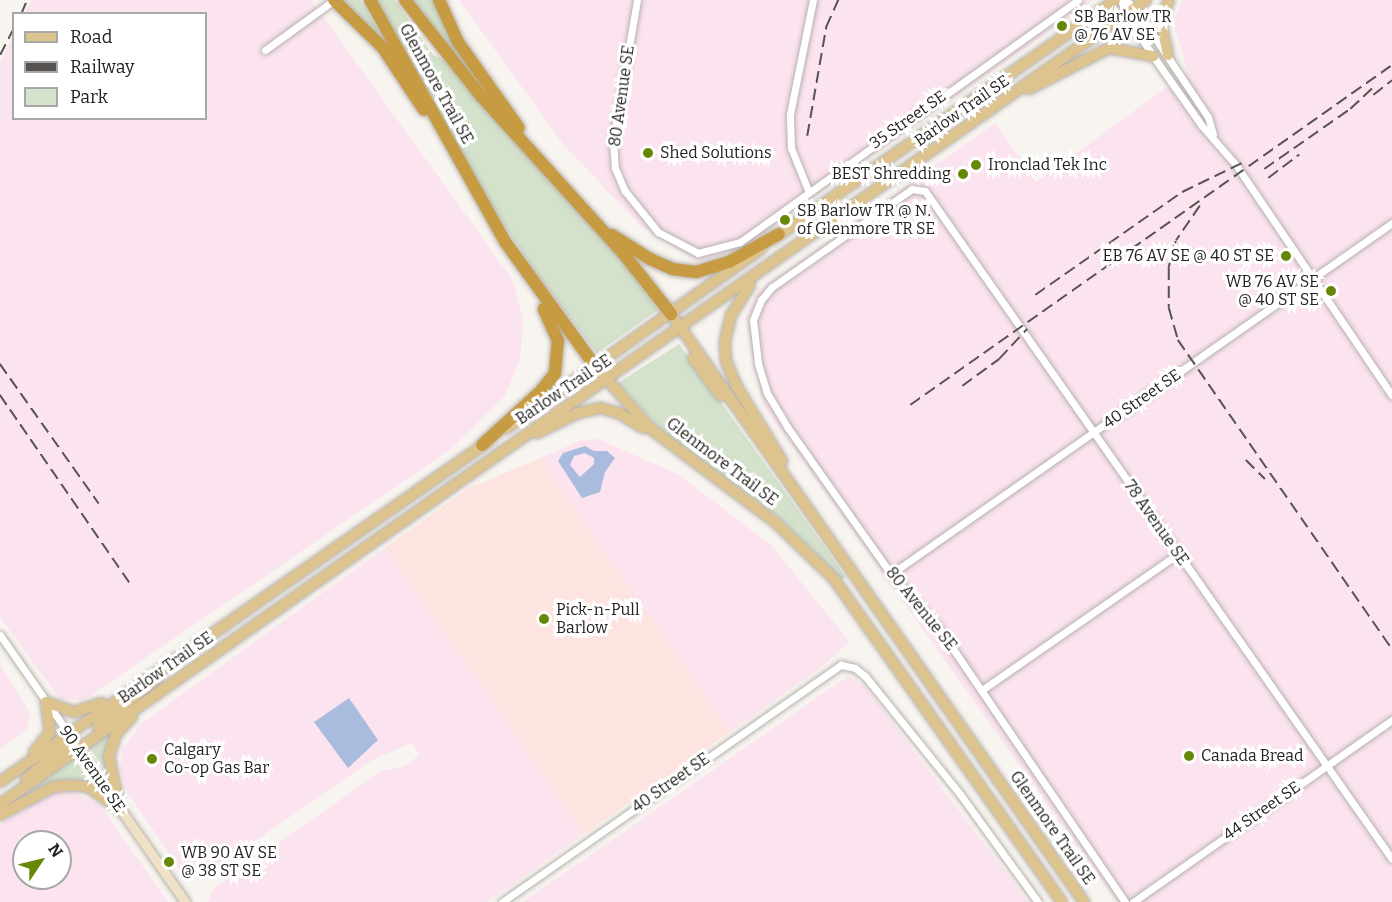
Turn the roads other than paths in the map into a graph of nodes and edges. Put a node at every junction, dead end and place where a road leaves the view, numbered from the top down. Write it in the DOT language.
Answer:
graph roads {
  1 [pos="334,0"];
  2 [pos="370,0"];
  3 [pos="405,0"];
  4 [pos="439,0"];
  5 [pos="637,0"];
  6 [pos="813,0"];
  7 [pos="1078,0"];
  8 [pos="1115,0"];
  9 [pos="1146,0"];
  10 [pos="1169,0"];
  11 [pos="1129,5"];
  12 [pos="265,50"];
  13 [pos="1168,55"];
  14 [pos="1153,56"];
  15 [pos="1004,99"];
  16 [pos="1213,134"];
  17 [pos="555,177"];
  18 [pos="808,190"];
  19 [pos="487,210"];
  20 [pos="1392,223"];
  21 [pos="599,226"];
  22 [pos="779,234"];
  23 [pos="740,242"];
  24 [pos="774,262"];
  25 [pos="529,278"];
  26 [pos="1311,280"];
  27 [pos="671,314"];
  28 [pos="650,328"];
  29 [pos="678,330"];
  30 [pos="753,339"];
  31 [pos="595,366"];
  32 [pos="606,379"];
  33 [pos="1392,395"];
  34 [pos="1094,433"];
  35 [pos="482,446"];
  36 [pos="671,447"];
  37 [pos="499,452"];
  38 [pos="806,506"];
  39 [pos="1178,554"];
  40 [pos="891,574"];
  41 [pos="0,635"];
  42 [pos="198,641"];
  43 [pos="176,679"];
  44 [pos="132,687"];
  45 [pos="982,690"];
  46 [pos="46,702"];
  47 [pos="1392,720"];
  48 [pos="68,733"];
  49 [pos="78,748"];
  50 [pos="1327,765"];
  51 [pos="20,769"];
  52 [pos="0,782"];
  53 [pos="4,802"];
  54 [pos="120,809"];
  55 [pos="0,814"];
  56 [pos="1392,859"];
  57 [pos="184,902"];
  58 [pos="502,902"];
  59 [pos="1038,902"];
  60 [pos="1062,902"];
  61 [pos="1084,902"];
  62 [pos="1125,902"];
  63 [pos="1133,902"];
  1 -- 12 [label="street"];
  1 -- 19 [label="highway"];
  2 -- 19 [label="highway, Glenmore Trail SE"];
  3 -- 17 [label="highway, Glenmore Trail SE"];
  4 -- 17 [label="highway"];
  5 -- 23 [label="street, 80 Avenue SE"];
  6 -- 18 [label="street"];
  7 -- 18 [label="street, 35 Street SE"];
  8 -- 22 [label="main road, Barlow Trail SE"];
  9 -- 11 [label="main road, Barlow Trail SE"];
  10 -- 13 [label="main road"];
  11 -- 13 [label="street"];
  11 -- 14 [label="street"];
  11 -- 15 [label="main road, Barlow Trail SE"];
  13 -- 16 [label="street"];
  14 -- 15 [label="main road"];
  14 -- 16 [label="street"];
  15 -- 24 [label="main road, Barlow Trail SE"];
  16 -- 26 [label="street"];
  17 -- 21 [label="highway, Glenmore Trail SE"];
  18 -- 23 [label="street, 35 Street SE"];
  19 -- 25 [label="highway, Glenmore Trail SE"];
  20 -- 26 [label="street, 40 Street SE"];
  21 -- 22 [label="highway"];
  21 -- 27 [label="highway, Glenmore Trail SE"];
  22 -- 27 [label="main road, Barlow Trail SE"];
  24 -- 29 [label="main road, Barlow Trail SE"];
  24 -- 38 [label="main road"];
  25 -- 31 [label="highway, Glenmore Trail SE"];
  25 -- 35 [label="highway"];
  26 -- 33 [label="street"];
  26 -- 34 [label="street, 40 Street SE"];
  27 -- 28 [label="main road, Barlow Trail SE"];
  27 -- 29 [label="main road, Glenmore Trail SE"];
  28 -- 29 [label="main road"];
  28 -- 31 [label="main road, Barlow Trail SE"];
  29 -- 32 [label="main road, Barlow Trail SE"];
  29 -- 38 [label="main road, Glenmore Trail SE"];
  30 -- 34 [label="street, 78 Avenue SE"];
  30 -- 40 [label="street, 80 Avenue SE"];
  31 -- 32 [label="main road, Glenmore Trail SE"];
  31 -- 35 [label="main road, Barlow Trail SE"];
  32 -- 36 [label="main road, Glenmore Trail SE"];
  32 -- 37 [label="main road, Barlow Trail SE"];
  34 -- 39 [label="street, 78 Avenue SE"];
  34 -- 40 [label="street, 40 Street SE"];
  35 -- 42 [label="main road, Barlow Trail SE"];
  36 -- 37 [label="main road"];
  36 -- 60 [label="main road, Glenmore Trail SE"];
  37 -- 43 [label="main road, Barlow Trail SE"];
  38 -- 61 [label="main road, Glenmore Trail SE"];
  39 -- 45 [label="street"];
  39 -- 50 [label="street, 78 Avenue SE"];
  40 -- 45 [label="street, 80 Avenue SE"];
  41 -- 46 [label="street, 90 Avenue SE"];
  42 -- 44 [label="main road, Barlow Trail SE"];
  42 -- 49 [label="main road"];
  43 -- 49 [label="main road, Barlow Trail SE"];
  43 -- 54 [label="main road"];
  44 -- 46 [label="main road"];
  44 -- 48 [label="main road, Barlow Trail SE"];
  45 -- 62 [label="street, 80 Avenue SE"];
  46 -- 48 [label="street, 90 Avenue SE"];
  46 -- 51 [label="main road"];
  47 -- 50 [label="street, 44 Street SE"];
  48 -- 49 [label="street, 90 Avenue SE"];
  48 -- 51 [label="main road, Barlow Trail SE"];
  48 -- 53 [label="main road"];
  49 -- 53 [label="main road, Barlow Trail SE"];
  49 -- 54 [label="street, 90 Avenue SE"];
  50 -- 56 [label="street, 78 Avenue SE"];
  50 -- 63 [label="street, 44 Street SE"];
  51 -- 52 [label="main road, Barlow Trail SE"];
  54 -- 55 [label="main road"];
  54 -- 57 [label="street, 90 Avenue SE"];
  58 -- 59 [label="street, 40 Street SE"];
}
